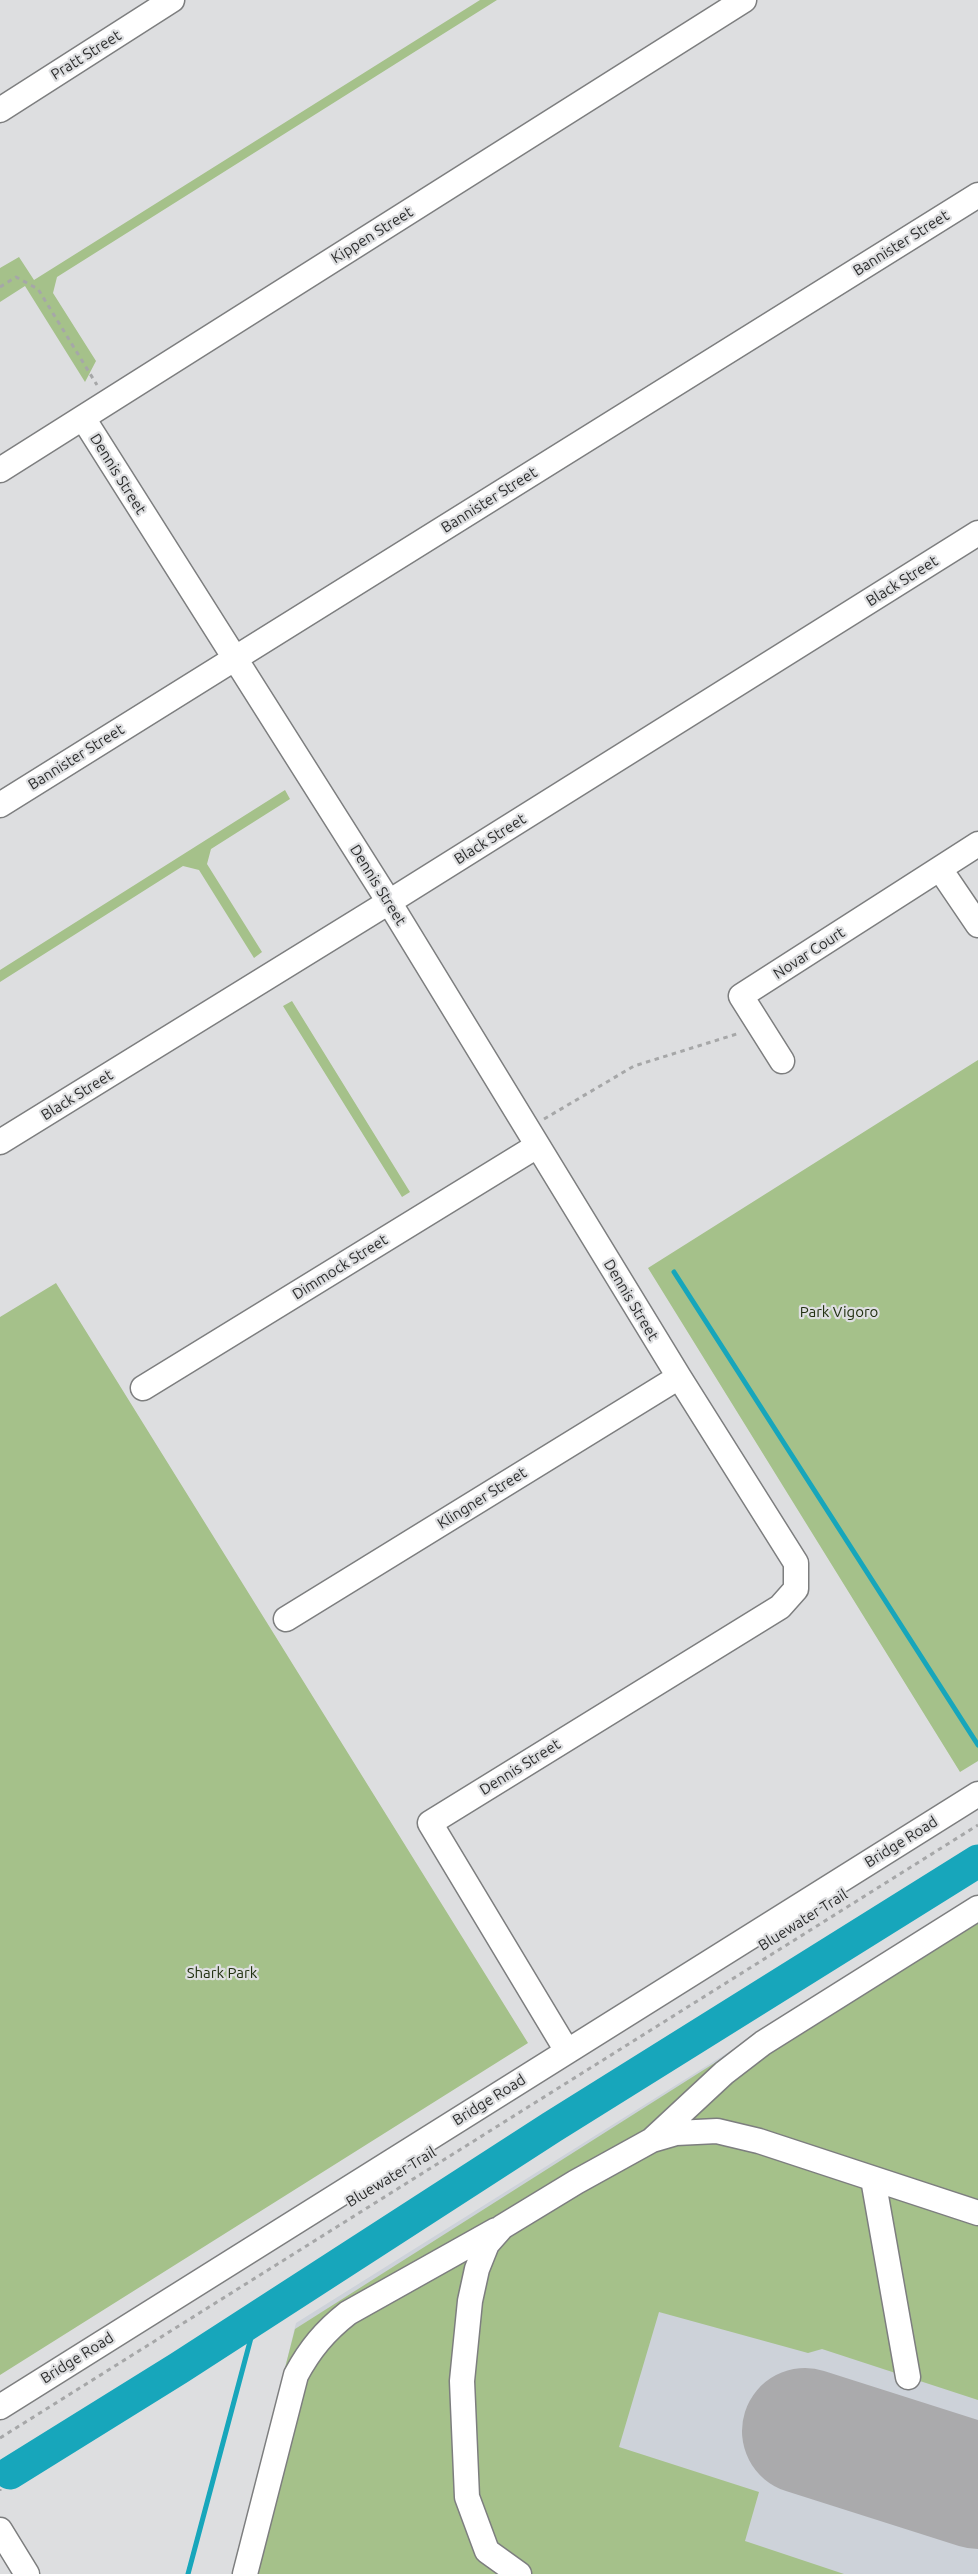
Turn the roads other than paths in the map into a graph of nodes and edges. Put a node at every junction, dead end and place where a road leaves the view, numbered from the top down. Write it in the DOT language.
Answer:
graph roads {
  1 [pos="172,0"];
  2 [pos="744,0"];
  3 [pos="0,110"];
  4 [pos="978,195"];
  5 [pos="83,418"];
  6 [pos="0,470"];
  7 [pos="978,533"];
  8 [pos="233,658"];
  9 [pos="0,805"];
  10 [pos="978,844"];
  11 [pos="940,869"];
  12 [pos="389,902"];
  13 [pos="978,925"];
  14 [pos="782,1060"];
  15 [pos="532,1138"];
  16 [pos="0,1142"];
  17 [pos="679,1377"];
  18 [pos="143,1388"];
  19 [pos="286,1619"];
  20 [pos="978,1794"];
  21 [pos="978,1908"];
  22 [pos="567,2051"];
  23 [pos="652,2140"];
  24 [pos="873,2179"];
  25 [pos="978,2214"];
  26 [pos="502,2227"];
  27 [pos="908,2377"];
  28 [pos="0,2407"];
  29 [pos="0,2530"];
  30 [pos="27,2574"];
  31 [pos="245,2574"];
  32 [pos="519,2574"];
  1 -- 3 [label="street, Pratt Street"];
  2 -- 5 [label="street, Kippen Street"];
  4 -- 8 [label="street, Bannister Street"];
  5 -- 6 [label="street, Kippen Street"];
  5 -- 8 [label="street, Dennis Street"];
  7 -- 12 [label="street, Black Street"];
  8 -- 9 [label="street, Bannister Street"];
  8 -- 12 [label="street, Dennis Street"];
  10 -- 11 [label="street, Novar Court"];
  11 -- 13 [label="street"];
  11 -- 14 [label="street, Novar Court"];
  12 -- 15 [label="street, Dennis Street"];
  12 -- 16 [label="street, Black Street"];
  15 -- 17 [label="street, Dennis Street"];
  15 -- 18 [label="street, Dimmock Street"];
  17 -- 19 [label="street, Klingner Street"];
  17 -- 22 [label="street, Dennis Street"];
  20 -- 22 [label="street, Bridge Road"];
  21 -- 23 [label="street"];
  22 -- 28 [label="street, Bridge Road"];
  23 -- 24 [label="street"];
  23 -- 26 [label="street"];
  24 -- 25 [label="street"];
  24 -- 27 [label="street"];
  26 -- 31 [label="street"];
  26 -- 32 [label="street"];
  29 -- 30 [label="street"];
}
